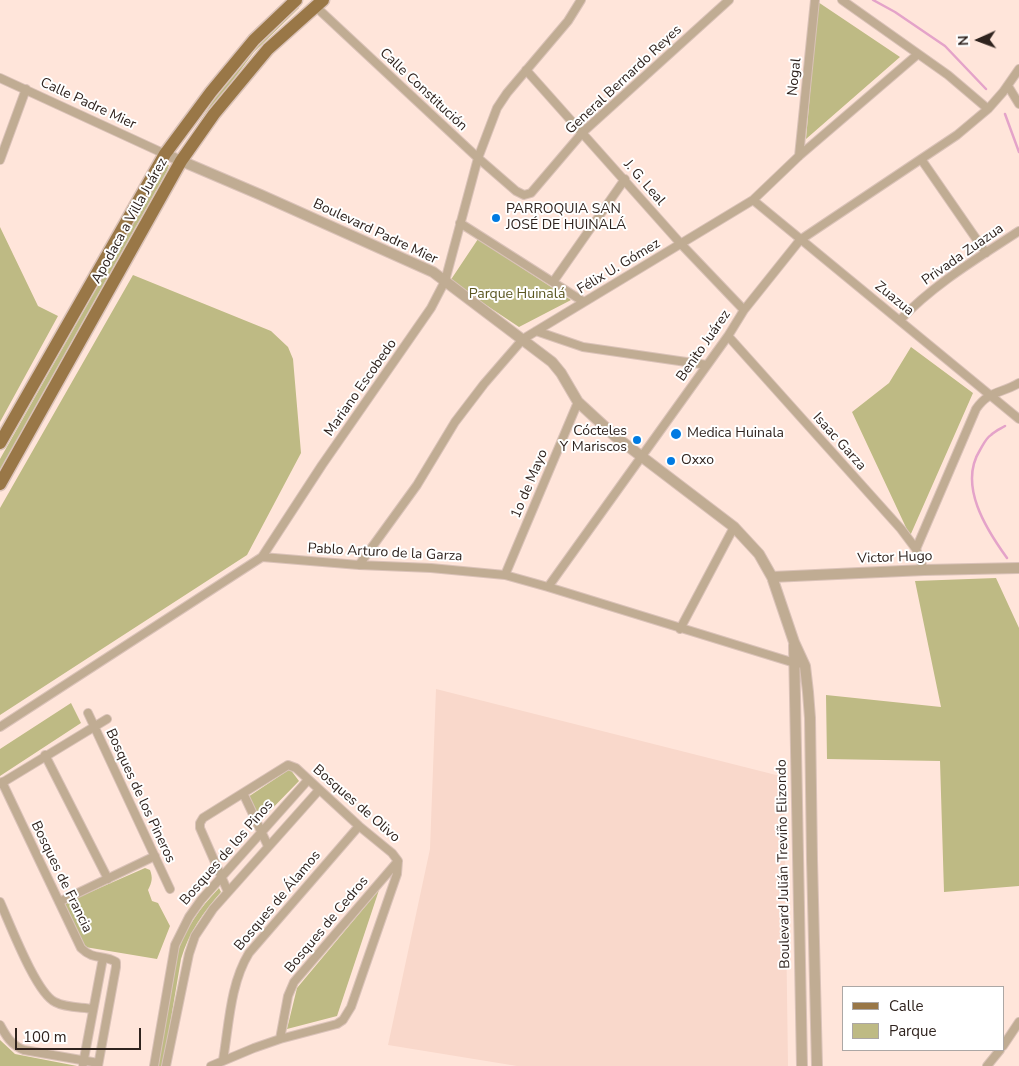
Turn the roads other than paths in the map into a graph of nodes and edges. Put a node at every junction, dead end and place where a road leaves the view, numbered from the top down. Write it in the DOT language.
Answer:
graph roads {
  1 [pos="296,0"];
  2 [pos="581,0"];
  3 [pos="728,0"];
  4 [pos="815,0"];
  5 [pos="842,0"];
  6 [pos="319,3"];
  7 [pos="918,54"];
  8 [pos="1019,69"];
  9 [pos="526,70"];
  10 [pos="0,78"];
  11 [pos="26,88"];
  12 [pos="1005,89"];
  13 [pos="1019,104"];
  14 [pos="989,107"];
  15 [pos="582,132"];
  16 [pos="165,154"];
  17 [pos="799,156"];
  18 [pos="478,158"];
  19 [pos="0,160"];
  20 [pos="921,160"];
  21 [pos="181,161"];
  22 [pos="625,179"];
  23 [pos="516,191"];
  24 [pos="752,200"];
  25 [pos="460,223"];
  26 [pos="1019,231"];
  27 [pos="800,240"];
  28 [pos="681,244"];
  29 [pos="986,253"];
  30 [pos="445,281"];
  31 [pos="553,282"];
  32 [pos="584,302"];
  33 [pos="744,310"];
  34 [pos="900,320"];
  35 [pos="536,331"];
  36 [pos="728,336"];
  37 [pos="523,339"];
  38 [pos="707,365"];
  39 [pos="1019,383"];
  40 [pos="990,394"];
  41 [pos="578,402"];
  42 [pos="1019,419"];
  43 [pos="0,443"];
  44 [pos="642,458"];
  45 [pos="0,484"];
  46 [pos="734,527"];
  47 [pos="916,549"];
  48 [pos="262,557"];
  49 [pos="359,566"];
  50 [pos="1019,568"];
  51 [pos="924,570"];
  52 [pos="506,575"];
  53 [pos="772,577"];
  54 [pos="548,587"];
  55 [pos="680,629"];
  56 [pos="794,642"];
  57 [pos="793,662"];
  58 [pos="805,666"];
  59 [pos="88,713"];
  60 [pos="107,719"];
  61 [pos="94,726"];
  62 [pos="0,727"];
  63 [pos="45,755"];
  64 [pos="308,780"];
  65 [pos="1,783"];
  66 [pos="319,790"];
  67 [pos="243,793"];
  68 [pos="359,826"];
  69 [pos="262,830"];
  70 [pos="268,846"];
  71 [pos="155,856"];
  72 [pos="398,861"];
  73 [pos="222,876"];
  74 [pos="108,879"];
  75 [pos="170,889"];
  76 [pos="228,892"];
  77 [pos="0,902"];
  78 [pos="59,902"];
  79 [pos="104,958"];
  80 [pos="93,1009"];
  81 [pos="1019,1022"];
  82 [pos="0,1025"];
  83 [pos="1012,1033"];
  84 [pos="1019,1038"];
  85 [pos="280,1039"];
  86 [pos="1004,1045"];
  87 [pos="999,1051"];
  88 [pos="223,1060"];
  89 [pos="83,1064"];
  90 [pos="98,1064"];
  91 [pos="154,1066"];
  92 [pos="166,1066"];
  93 [pos="211,1066"];
  94 [pos="802,1066"];
  95 [pos="818,1066"];
  96 [pos="987,1066"];
  1 -- 16 [label="main road, Apodaca a Villa Juárez"];
  2 -- 9 [label="street, Mariano Escobedo"];
  3 -- 15 [label="street, General Bernardo Reyes"];
  4 -- 17 [label="street, Nogal"];
  5 -- 7 [label="street"];
  6 -- 18 [label="street, Calle Constitución"];
  6 -- 21 [label="main road, Apodaca a Villa Juárez"];
  7 -- 14 [label="street"];
  7 -- 17 [label="street, Félix U. Gómez"];
  8 -- 12 [label="street, Benito Juárez"];
  9 -- 15 [label="street, J. G. Leal"];
  9 -- 18 [label="street, Mariano Escobedo"];
  10 -- 11 [label="street, Calle Padre Mier"];
  11 -- 16 [label="street, Calle Padre Mier"];
  11 -- 19 [label="street"];
  12 -- 13 [label="street"];
  12 -- 14 [label="street, Benito Juárez"];
  14 -- 20 [label="street, Benito Juárez"];
  15 -- 22 [label="street, J. G. Leal"];
  15 -- 23 [label="street, General Bernardo Reyes"];
  16 -- 21 [label="street, Boulevard Padre Mier"];
  16 -- 43 [label="main road, Apodaca a Villa Juárez"];
  17 -- 24 [label="street, Félix U. Gómez"];
  18 -- 23 [label="street, Calle Constitución"];
  18 -- 25 [label="street, Mariano Escobedo"];
  20 -- 27 [label="street, Benito Juárez"];
  20 -- 29 [label="street"];
  21 -- 30 [label="street, Boulevard Padre Mier"];
  21 -- 45 [label="main road, Apodaca a Villa Juárez"];
  22 -- 28 [label="street, J. G. Leal"];
  22 -- 31 [label="street"];
  24 -- 27 [label="street, Zuazua"];
  24 -- 28 [label="street, Félix U. Gómez"];
  25 -- 30 [label="street, Mariano Escobedo"];
  25 -- 31 [label="street"];
  26 -- 29 [label="street, Privada Zuazua"];
  27 -- 33 [label="street, Benito Juárez"];
  27 -- 34 [label="street, Zuazua"];
  28 -- 32 [label="street, Félix U. Gómez"];
  28 -- 33 [label="street, J. G. Leal"];
  29 -- 34 [label="street, Privada Zuazua"];
  30 -- 37 [label="street, Boulevard Padre Mier"];
  30 -- 48 [label="street, Mariano Escobedo"];
  31 -- 32 [label="street"];
  32 -- 35 [label="street, Félix U. Gómez"];
  33 -- 36 [label="street, Benito Juárez"];
  34 -- 40 [label="street, Zuazua"];
  35 -- 37 [label="street, Félix U. Gómez"];
  35 -- 38 [label="street"];
  36 -- 38 [label="street, Benito Juárez"];
  36 -- 47 [label="street, Isaac Garza"];
  37 -- 41 [label="street, Boulevard Padre Mier"];
  37 -- 49 [label="street, Félix U. Gómez"];
  38 -- 44 [label="street, Benito Juárez"];
  39 -- 40 [label="street"];
  40 -- 42 [label="street, Zuazua"];
  40 -- 47 [label="street"];
  41 -- 44 [label="street, Boulevard Padre Mier"];
  41 -- 52 [label="street, 1o de Mayo"];
  44 -- 46 [label="street, Boulevard Padre Mier"];
  44 -- 54 [label="street, Benito Juárez"];
  46 -- 53 [label="street, Boulevard Padre Mier"];
  46 -- 55 [label="street"];
  47 -- 51 [label="street, Isaac Garza"];
  48 -- 49 [label="street, Pablo Arturo de la Garza"];
  48 -- 62 [label="street"];
  49 -- 52 [label="street, Pablo Arturo de la Garza"];
  50 -- 51 [label="street, Victor Hugo"];
  51 -- 53 [label="street, Victor Hugo"];
  52 -- 54 [label="street, Pablo Arturo de la Garza"];
  53 -- 56 [label="street, Boulevard Padre Mier"];
  54 -- 55 [label="street, Pablo Arturo de la Garza"];
  55 -- 57 [label="street, Pablo Arturo de la Garza"];
  56 -- 57 [label="street, Boulevard Padre Mier"];
  56 -- 58 [label="street, Boulevard Padre Mier"];
  57 -- 58 [label="street, Pablo Arturo de la Garza"];
  57 -- 94 [label="street, Boulevard Julián Treviño Elizondo"];
  58 -- 95 [label="street, Boulevard Julián Treviño Elizondo"];
  59 -- 61 [label="street, Bosques de los Pineros"];
  60 -- 61 [label="street"];
  61 -- 63 [label="street"];
  61 -- 71 [label="street, Bosques de los Pineros"];
  63 -- 65 [label="street"];
  63 -- 74 [label="street"];
  64 -- 66 [label="street, Bosques de Olivo"];
  64 -- 67 [label="street, Bosques de Olivo"];
  64 -- 69 [label="street, Bosques de los Pinos"];
  65 -- 78 [label="street, Bosques de Francia"];
  66 -- 68 [label="street, Bosques de Olivo"];
  66 -- 70 [label="street, Bosques de los Pinos"];
  67 -- 69 [label="street"];
  67 -- 73 [label="street, Bosques de Olivo"];
  68 -- 72 [label="street, Bosques de Olivo"];
  68 -- 88 [label="street, Bosques de Álamos"];
  69 -- 70 [label="street"];
  69 -- 73 [label="street, Bosques de los Pinos"];
  70 -- 76 [label="street, Bosques de los Pinos"];
  71 -- 74 [label="street"];
  71 -- 75 [label="street, Bosques de los Pineros"];
  72 -- 85 [label="street, Bosques de Cedros"];
  72 -- 85 [label="street, Bosques de Olivo"];
  73 -- 76 [label="street, Bosques de Olivo"];
  73 -- 91 [label="street, Bosques de los Pinos"];
  74 -- 78 [label="street"];
  76 -- 92 [label="street, Bosques de los Pinos"];
  77 -- 80 [label="street"];
  78 -- 79 [label="street, Bosques de Francia"];
  79 -- 80 [label="street"];
  79 -- 90 [label="street, Bosques de Francia"];
  80 -- 89 [label="street"];
  81 -- 83 [label="street"];
  82 -- 89 [label="street"];
  83 -- 84 [label="street"];
  83 -- 86 [label="street"];
  85 -- 88 [label="street, Bosques de Olivo"];
  87 -- 96 [label="street"];
  88 -- 93 [label="street, Bosques de Olivo"];
  89 -- 90 [label="street"];
}
